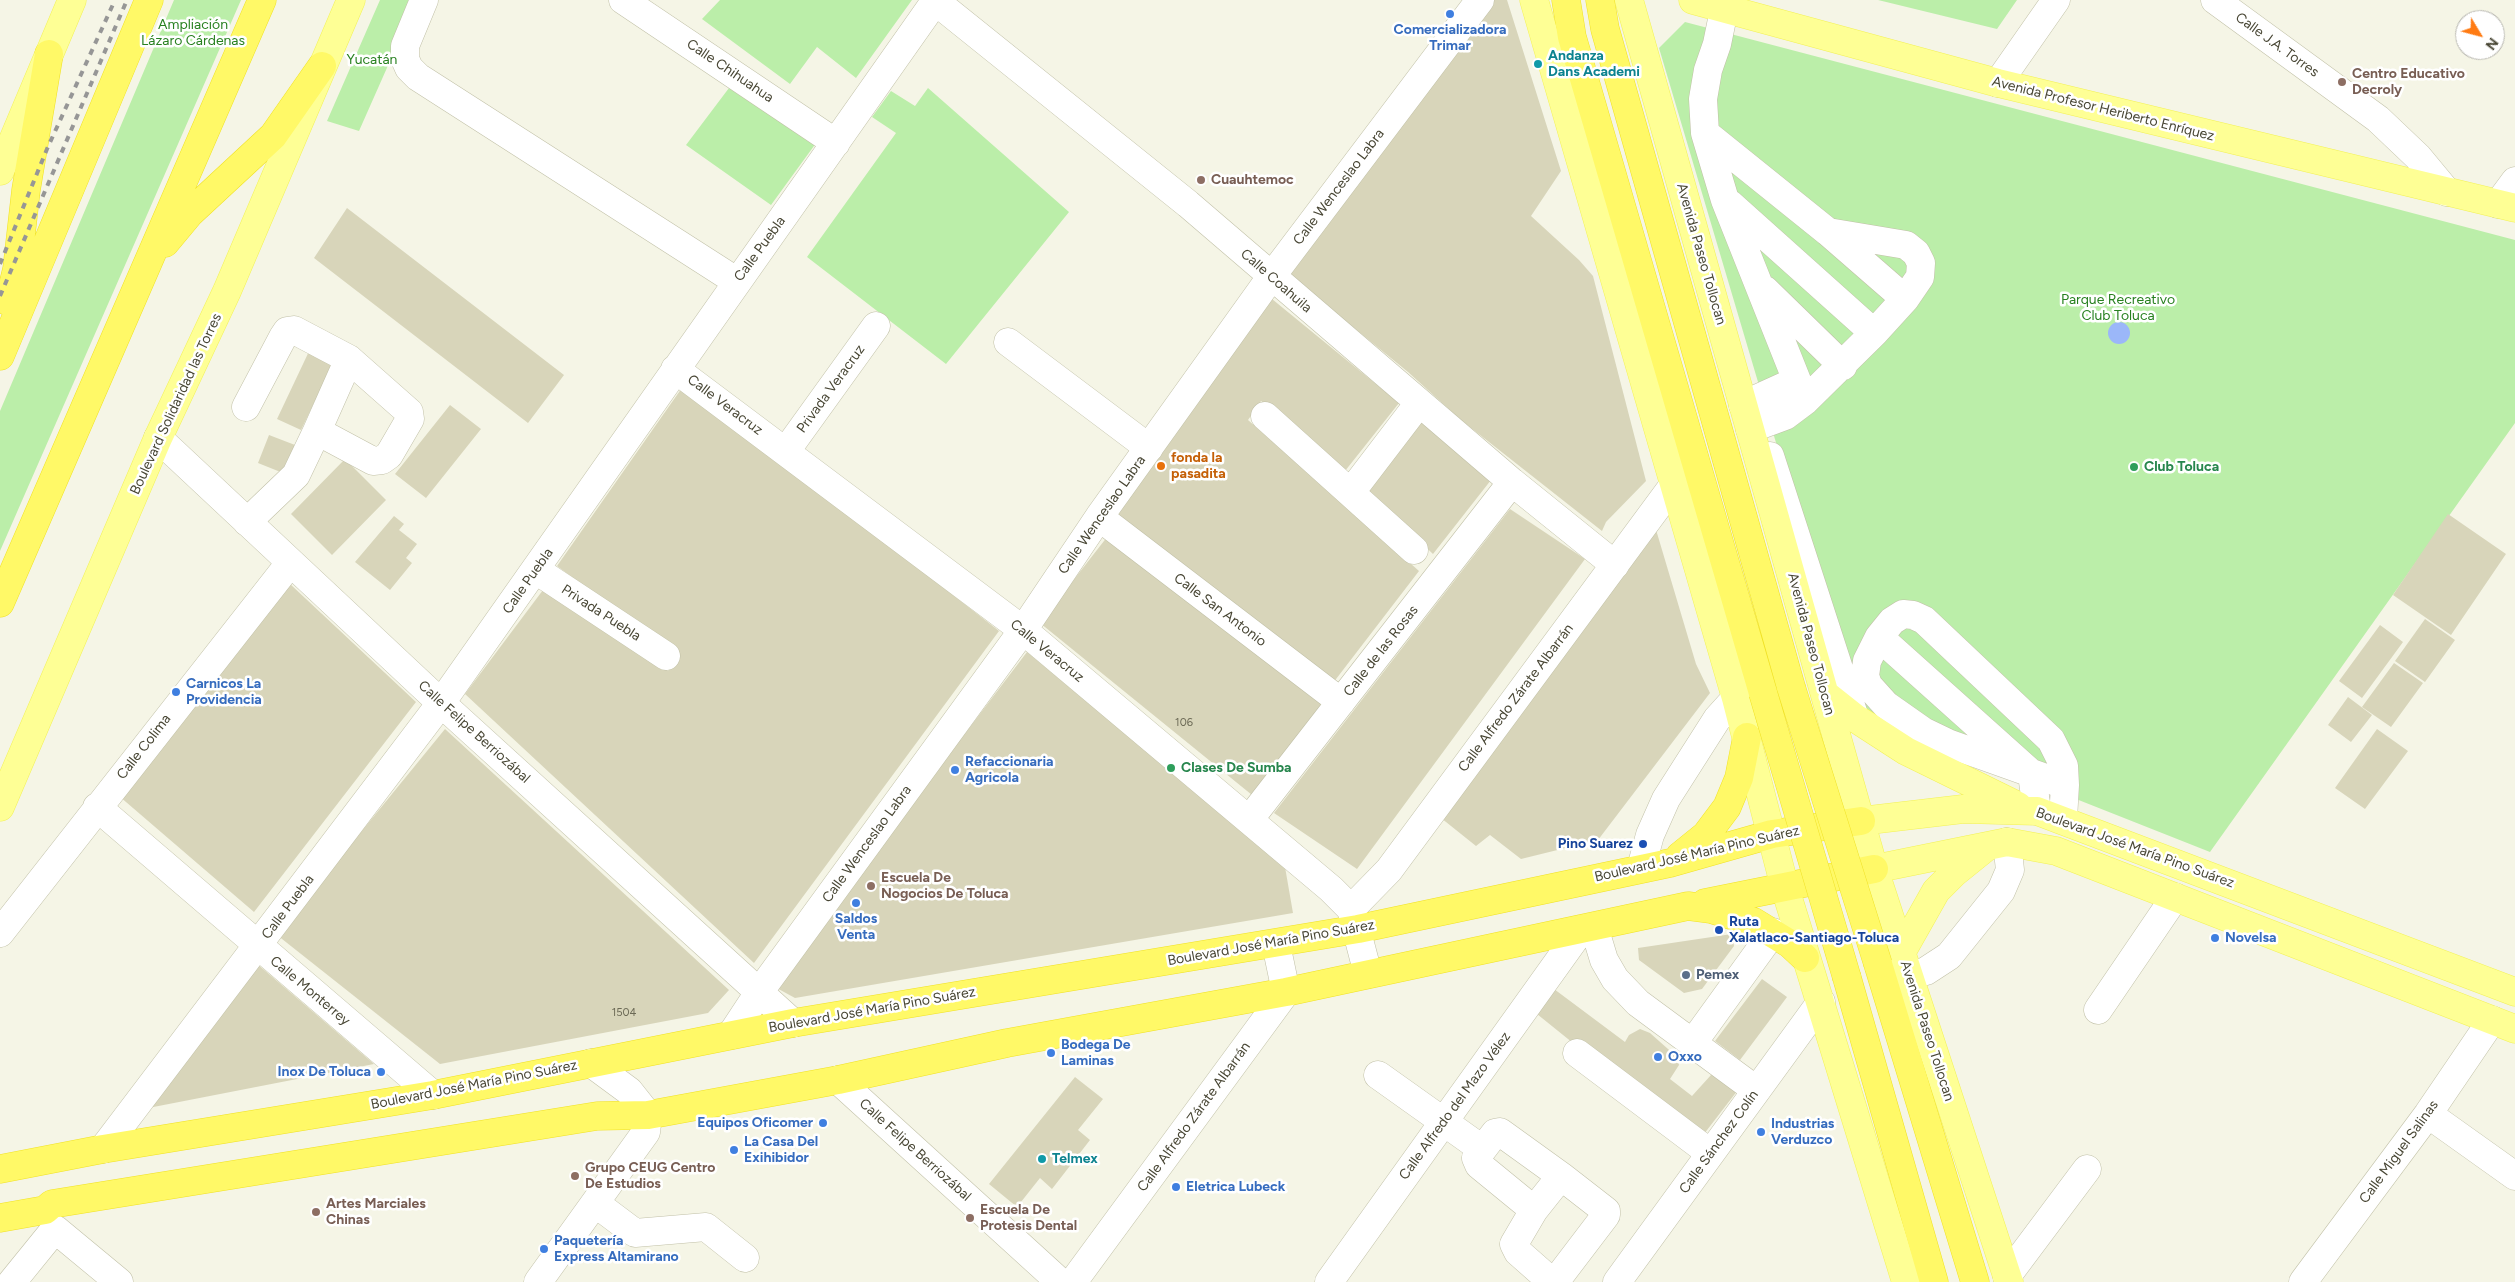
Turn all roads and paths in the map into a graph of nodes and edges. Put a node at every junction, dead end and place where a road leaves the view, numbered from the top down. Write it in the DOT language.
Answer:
graph roads {
  1 [pos="72,0"];
  2 [pos="149,0"];
  3 [pos="262,0"];
  4 [pos="351,0"];
  5 [pos="424,0"];
  6 [pos="623,0"];
  7 [pos="935,0"];
  8 [pos="1480,0"];
  9 [pos="1534,0"];
  10 [pos="1566,0"];
  11 [pos="1600,0"];
  12 [pos="1629,0"];
  13 [pos="1693,0"];
  14 [pos="2056,0"];
  15 [pos="2215,0"];
  16 [pos="1724,10"];
  17 [pos="49,54"];
  18 [pos="322,66"];
  19 [pos="1998,83"];
  20 [pos="1705,133"];
  21 [pos="836,142"];
  22 [pos="0,171"];
  23 [pos="2515,181"];
  24 [pos="2447,192"];
  25 [pos="1725,200"];
  26 [pos="2506,206"];
  27 [pos="1828,232"];
  28 [pos="1271,277"];
  29 [pos="736,281"];
  30 [pos="1759,284"];
  31 [pos="135,290"];
  32 [pos="1905,298"];
  33 [pos="876,326"];
  34 [pos="1874,333"];
  35 [pos="0,336"];
  36 [pos="1008,342"];
  37 [pos="0,356"];
  38 [pos="348,359"];
  39 [pos="1843,366"];
  40 [pos="675,369"];
  41 [pos="1801,391"];
  42 [pos="1419,403"];
  43 [pos="246,407"];
  44 [pos="1265,416"];
  45 [pos="1751,420"];
  46 [pos="317,431"];
  47 [pos="158,438"];
  48 [pos="1149,448"];
  49 [pos="786,451"];
  50 [pos="1512,482"];
  51 [pos="1675,483"];
  52 [pos="1351,492"];
  53 [pos="1099,517"];
  54 [pos="247,522"];
  55 [pos="1414,550"];
  56 [pos="290,563"];
  57 [pos="1615,565"];
  58 [pos="536,570"];
  59 [pos="0,603"];
  60 [pos="1023,630"];
  61 [pos="1879,638"];
  62 [pos="666,656"];
  63 [pos="1736,698"];
  64 [pos="1341,702"];
  65 [pos="441,703"];
  66 [pos="1845,725"];
  67 [pos="1747,737"];
  68 [pos="1754,765"];
  69 [pos="2032,774"];
  70 [pos="2065,785"];
  71 [pos="0,807"];
  72 [pos="97,807"];
  73 [pos="2041,813"];
  74 [pos="1249,820"];
  75 [pos="1861,821"];
  76 [pos="1772,834"];
  77 [pos="1999,843"];
  78 [pos="1670,863"];
  79 [pos="1641,868"];
  80 [pos="1874,869"];
  81 [pos="1785,888"];
  82 [pos="2175,897"];
  83 [pos="1688,906"];
  84 [pos="1355,919"];
  85 [pos="1587,928"];
  86 [pos="1773,932"];
  87 [pos="0,933"];
  88 [pos="1276,944"];
  89 [pos="258,947"];
  90 [pos="1807,965"];
  91 [pos="1899,965"];
  92 [pos="1368,974"];
  93 [pos="760,991"];
  94 [pos="1286,992"];
  95 [pos="2515,992"];
  96 [pos="1821,1002"];
  97 [pos="2098,1010"];
  98 [pos="792,1023"];
  99 [pos="2504,1024"];
  100 [pos="731,1035"];
  101 [pos="1692,1044"];
  102 [pos="1577,1052"];
  103 [pos="591,1063"];
  104 [pos="1378,1075"];
  105 [pos="838,1080"];
  106 [pos="1756,1090"];
  107 [pos="433,1095"];
  108 [pos="2428,1114"];
  109 [pos="648,1115"];
  110 [pos="1444,1121"];
  111 [pos="103,1148"];
  112 [pos="1482,1149"];
  113 [pos="1710,1153"];
  114 [pos="0,1169"];
  115 [pos="2087,1170"];
  116 [pos="1561,1176"];
  117 [pos="2515,1176"];
  118 [pos="595,1203"];
  119 [pos="1534,1210"];
  120 [pos="0,1218"];
  121 [pos="745,1258"];
  122 [pos="550,1278"];
  123 [pos="2008,1279"];
  124 [pos="2308,1280"];
  125 [pos="12,1282"];
  126 [pos="119,1282"];
  127 [pos="1060,1282"];
  128 [pos="1073,1282"];
  129 [pos="1328,1282"];
  130 [pos="1554,1282"];
  131 [pos="1617,1282"];
  132 [pos="1906,1282"];
  133 [pos="1934,1282"];
  134 [pos="1975,1282"];
  1 -- 17 [label="main road"];
  2 -- 37 [label="highway"];
  3 -- 31 [label="highway"];
  4 -- 18 [label="main road, Boulevard Solidaridad las Torres"];
  5 -- 29 [label="street"];
  6 -- 21 [label="street, Calle Chihuahua"];
  7 -- 21 [label="street, Calle Puebla"];
  7 -- 28 [label="street, Calle Coahuila"];
  8 -- 28 [label="street, Calle Wenceslao Labra"];
  9 -- 51 [label="main road"];
  10 -- 133 [label="highway, bridge"];
  11 -- 91 [label="highway, Avenida Paseo Tollocan, bridge"];
  12 -- 45 [label="main road, Avenida Paseo Tollocan"];
  13 -- 16 [label="main road, Avenida Profesor Heriberto Enríquez"];
  14 -- 19 [label="street"];
  15 -- 24 [label="street, Calle J.A. Torres"];
  16 -- 19 [label="main road, Avenida Profesor Heriberto Enríquez"];
  16 -- 20 [label="street"];
  17 -- 22 [label="main road"];
  17 -- 35 [label="highway"];
  18 -- 31 [label="highway"];
  18 -- 47 [label="main road, Boulevard Solidaridad las Torres"];
  19 -- 24 [label="main road, Avenida Profesor Heriberto Enríquez"];
  20 -- 25 [label="street"];
  20 -- 27 [label="street"];
  21 -- 29 [label="street, Calle Puebla"];
  23 -- 26 [label="street"];
  24 -- 26 [label="main road, Avenida Profesor Heriberto Enríquez"];
  25 -- 30 [label="street"];
  25 -- 34 [label="street"];
  27 -- 32 [label="street"];
  27 -- 32 [label="street"];
  28 -- 42 [label="street, Calle Coahuila"];
  28 -- 48 [label="street, Calle Wenceslao Labra"];
  29 -- 40 [label="street, Calle Puebla"];
  30 -- 39 [label="street"];
  30 -- 41 [label="street"];
  31 -- 59 [label="highway"];
  32 -- 34 [label="street"];
  33 -- 49 [label="street, Privada Veracruz"];
  34 -- 39 [label="street"];
  36 -- 48 [label="street"];
  38 -- 43 [label="street"];
  38 -- 46 [label="street"];
  38 -- 46 [label="street"];
  39 -- 41 [label="street"];
  40 -- 49 [label="street, Calle Veracruz"];
  40 -- 58 [label="street, Calle Puebla"];
  41 -- 45 [label="street"];
  42 -- 50 [label="street, Calle Coahuila"];
  42 -- 52 [label="street"];
  44 -- 52 [label="street"];
  45 -- 66 [label="street"];
  45 -- 66 [label="main road, Avenida Paseo Tollocan"];
  46 -- 54 [label="street"];
  47 -- 54 [label="street, Calle Felipe Berriozábal"];
  47 -- 71 [label="main road, Boulevard Solidaridad las Torres"];
  48 -- 53 [label="street, Calle Wenceslao Labra"];
  49 -- 60 [label="street, Calle Veracruz"];
  50 -- 57 [label="street, Calle Coahuila"];
  50 -- 64 [label="street, Calle de las Rosas"];
  51 -- 57 [label="street, Calle Alfredo Zárate Albarrán"];
  51 -- 63 [label="main road"];
  52 -- 55 [label="street"];
  53 -- 60 [label="street, Calle Wenceslao Labra"];
  53 -- 64 [label="street, Calle San Antonio"];
  54 -- 56 [label="street, Calle Felipe Berriozábal"];
  56 -- 65 [label="street, Calle Felipe Berriozábal"];
  56 -- 72 [label="street, Calle Colima"];
  57 -- 84 [label="street, Calle Alfredo Zárate Albarrán"];
  58 -- 62 [label="street, Privada Puebla"];
  58 -- 65 [label="street, Calle Puebla"];
  60 -- 74 [label="street, Calle Veracruz"];
  60 -- 93 [label="street, Calle Wenceslao Labra"];
  61 -- 69 [label="street"];
  61 -- 69 [label="street"];
  61 -- 70 [label="street"];
  63 -- 67 [label="main road"];
  63 -- 79 [label="street"];
  64 -- 74 [label="street, Calle de las Rosas"];
  65 -- 89 [label="street, Calle Puebla"];
  65 -- 93 [label="street, Calle Felipe Berriozábal"];
  66 -- 68 [label="main road"];
  66 -- 73 [label="main road"];
  66 -- 75 [label="main road, Avenida Paseo Tollocan"];
  67 -- 68 [label="main road"];
  67 -- 78 [label="highway"];
  68 -- 76 [label="main road"];
  69 -- 70 [label="street"];
  69 -- 73 [label="street"];
  70 -- 73 [label="street"];
  72 -- 87 [label="street, Calle Colima"];
  72 -- 89 [label="street, Calle Monterrey"];
  73 -- 75 [label="main road, Boulevard José María Pino Suárez"];
  73 -- 95 [label="main road, Boulevard José María Pino Suárez"];
  74 -- 84 [label="street, Calle Veracruz"];
  75 -- 76 [label="highway, Boulevard José María Pino Suárez"];
  75 -- 80 [label="main road, Avenida Paseo Tollocan"];
  76 -- 78 [label="highway, Boulevard José María Pino Suárez"];
  76 -- 81 [label="main road"];
  77 -- 80 [label="main road"];
  77 -- 82 [label="main road"];
  77 -- 91 [label="main road"];
  77 -- 91 [label="street"];
  78 -- 79 [label="highway, Boulevard José María Pino Suárez"];
  79 -- 84 [label="highway, Boulevard José María Pino Suárez"];
  80 -- 81 [label="highway"];
  80 -- 91 [label="main road, Avenida Paseo Tollocan"];
  81 -- 83 [label="highway"];
  81 -- 90 [label="main road"];
  82 -- 97 [label="street"];
  82 -- 99 [label="main road"];
  83 -- 85 [label="highway"];
  83 -- 86 [label="highway"];
  84 -- 88 [label="highway, Boulevard José María Pino Suárez"];
  84 -- 92 [label="street"];
  85 -- 92 [label="highway"];
  85 -- 101 [label="street"];
  85 -- 110 [label="street, Calle Alfredo del Mazo Vélez"];
  86 -- 90 [label="highway"];
  86 -- 101 [label="street"];
  88 -- 94 [label="street"];
  88 -- 98 [label="highway, Boulevard José María Pino Suárez"];
  89 -- 107 [label="street, Calle Monterrey"];
  89 -- 111 [label="street, Calle Puebla"];
  90 -- 91 [label="main road"];
  90 -- 96 [label="main road"];
  91 -- 123 [label="main road, Avenida Paseo Tollocan"];
  91 -- 134 [label="highway, Avenida Paseo Tollocan"];
  92 -- 94 [label="highway"];
  93 -- 98 [label="street, Calle Felipe Berriozábal"];
  93 -- 100 [label="street, Calle Wenceslao Labra"];
  94 -- 105 [label="highway"];
  94 -- 128 [label="street, Calle Alfredo Zárate Albarrán"];
  96 -- 106 [label="street, Calle Sánchez Colín"];
  96 -- 132 [label="main road"];
  98 -- 100 [label="highway, Boulevard José María Pino Suárez"];
  99 -- 108 [label="street, Calle Miguel Salinas"];
  100 -- 103 [label="highway, Boulevard José María Pino Suárez"];
  101 -- 106 [label="street"];
  102 -- 113 [label="street"];
  103 -- 107 [label="highway, Boulevard José María Pino Suárez"];
  103 -- 109 [label="street"];
  104 -- 110 [label="street"];
  105 -- 109 [label="highway"];
  105 -- 127 [label="street, Calle Felipe Berriozábal"];
  106 -- 113 [label="street, Calle Sánchez Colín"];
  107 -- 111 [label="highway, Boulevard José María Pino Suárez"];
  108 -- 117 [label="street"];
  108 -- 124 [label="street, Calle Miguel Salinas"];
  109 -- 118 [label="street"];
  109 -- 120 [label="highway"];
  110 -- 112 [label="street"];
  110 -- 129 [label="street, Calle Alfredo del Mazo Vélez"];
  111 -- 114 [label="highway, Boulevard José María Pino Suárez"];
  112 -- 116 [label="street"];
  112 -- 119 [label="street"];
  113 -- 131 [label="street, Calle Sánchez Colín"];
  115 -- 123 [label="street"];
  116 -- 119 [label="street"];
  116 -- 130 [label="street"];
  118 -- 121 [label="street"];
  118 -- 122 [label="street"];
  119 -- 130 [label="street"];
  125 -- 126 [label="street"];
}
